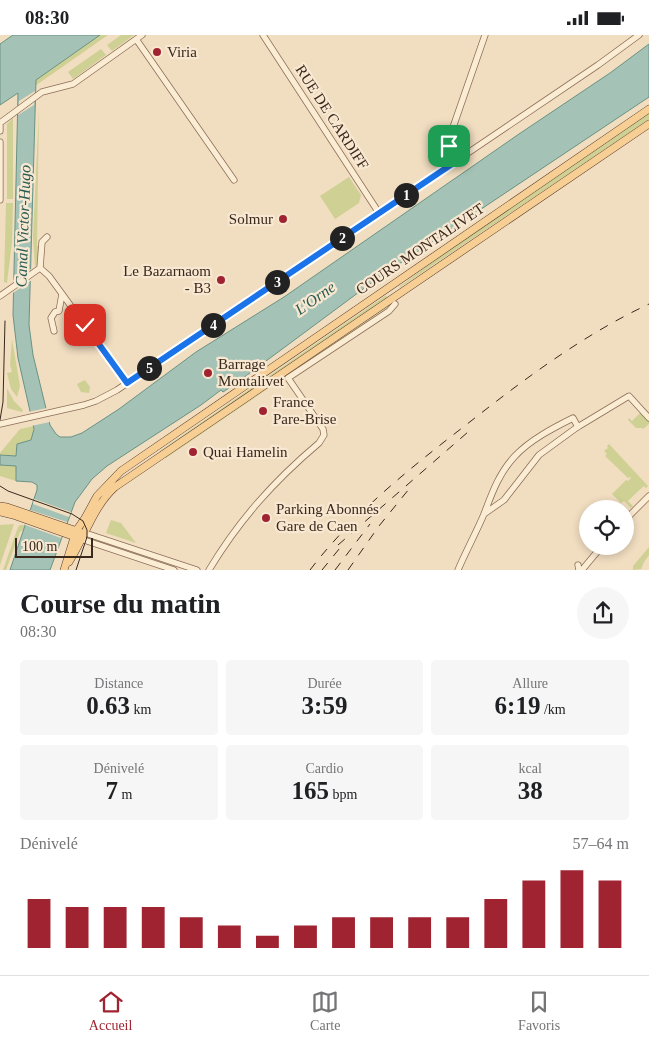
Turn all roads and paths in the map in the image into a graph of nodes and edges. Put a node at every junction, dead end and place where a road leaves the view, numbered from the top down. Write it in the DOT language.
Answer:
graph roads {
  1 [pos="142,35"];
  2 [pos="263,35"];
  3 [pos="485,35"];
  4 [pos="639,35"];
  5 [pos="136,39"];
  6 [pos="649,109"];
  7 [pos="0,123"];
  8 [pos="649,123"];
  9 [pos="0,126"];
  10 [pos="0,131"];
  11 [pos="0,142"];
  12 [pos="455,162"];
  13 [pos="234,179"];
  14 [pos="0,200"];
  15 [pos="379,213"];
  16 [pos="47,237"];
  17 [pos="40,268"];
  18 [pos="62,294"];
  19 [pos="0,296"];
  20 [pos="395,304"];
  21 [pos="54,331"];
  22 [pos="127,383"];
  23 [pos="649,418"];
  24 [pos="0,424"];
  25 [pos="578,427"];
  26 [pos="649,496"];
  27 [pos="0,505"];
  28 [pos="634,511"];
  29 [pos="0,512"];
  30 [pos="484,514"];
  31 [pos="28,517"];
  32 [pos="75,533"];
  33 [pos="83,536"];
  34 [pos="593,555"];
  35 [pos="580,568"];
  36 [pos="65,569"];
  37 [pos="174,570"];
  38 [pos="197,570"];
  39 [pos="209,570"];
  40 [pos="458,570"];
  1 -- 5 [label="street"];
  2 -- 15 [label="street, RUE DE CARDIFF"];
  3 -- 12 [label="street"];
  4 -- 12 [label="street"];
  5 -- 7 [label="street"];
  5 -- 13 [label="street"];
  6 -- 32 [label="main road, COURS MONTALIVET"];
  8 -- 33 [label="main road, COURS MONTALIVET"];
  9 -- 10 [label="street"];
  11 -- 14 [label="street"];
  12 -- 15 [label="street"];
  15 -- 22 [label="street"];
  16 -- 17 [label="street"];
  17 -- 18 [label="street"];
  17 -- 19 [label="street"];
  18 -- 21 [label="street"];
  18 -- 22 [label="street"];
  20 -- 39 [label="street, COURS MONTALIVET"];
  22 -- 24 [label="street"];
  23 -- 25 [label="street"];
  25 -- 30 [label="street"];
  25 -- 30 [label="street"];
  26 -- 28 [label="street"];
  27 -- 31 [label="main road"];
  29 -- 31 [label="main road"];
  30 -- 40 [label="street"];
  31 -- 32 [label="main road"];
  32 -- 33 [label="main road"];
  32 -- 36 [label="main road, COURS MONTALIVET"];
  33 -- 36 [label="main road, COURS MONTALIVET"];
  33 -- 37 [label="street"];
  33 -- 38 [label="street"];
  34 -- 35 [label="street"];
}
